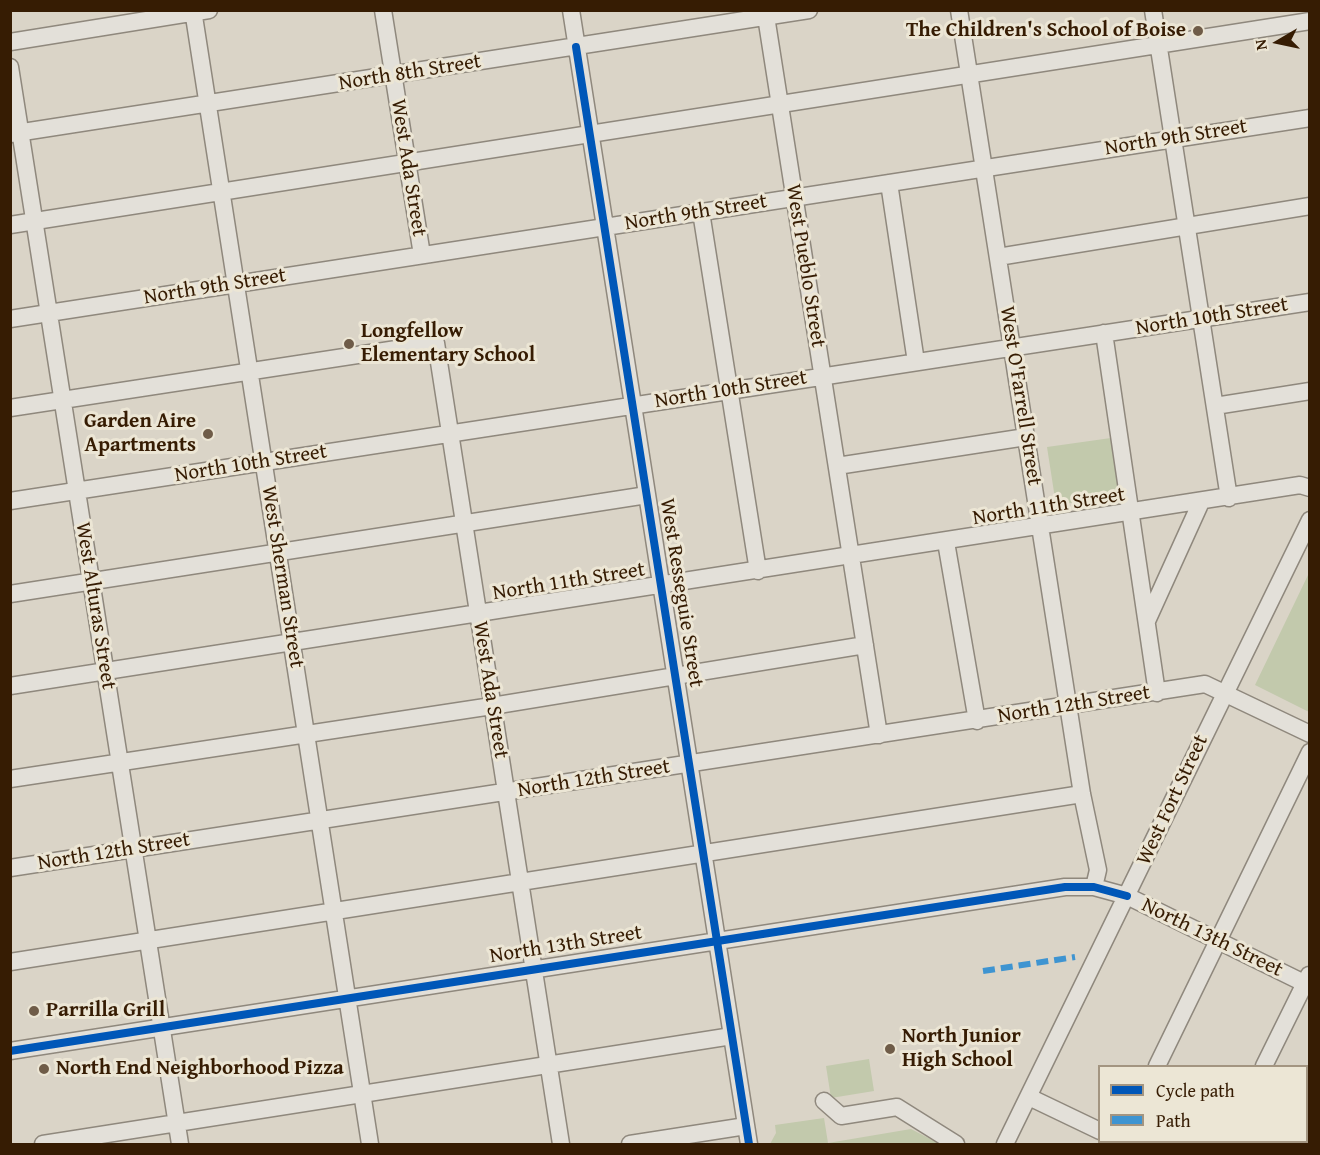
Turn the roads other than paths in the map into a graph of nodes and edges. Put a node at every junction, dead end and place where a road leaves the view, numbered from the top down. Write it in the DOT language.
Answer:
graph roads {
  1 [pos="383,10"];
  2 [pos="571,10"];
  3 [pos="809,10"];
  4 [pos="959,10"];
  5 [pos="1153,10"];
  6 [pos="198,11"];
  7 [pos="765,14"];
  8 [pos="1310,21"];
  9 [pos="10,42"];
  10 [pos="1158,45"];
  11 [pos="576,47"];
  12 [pos="10,67"];
  13 [pos="969,74"];
  14 [pos="393,75"];
  15 [pos="207,104"];
  16 [pos="780,104"];
  17 [pos="1310,118"];
  18 [pos="16,133"];
  19 [pos="590,133"];
  20 [pos="1173,139"];
  21 [pos="407,164"];
  22 [pos="984,168"];
  23 [pos="889,183"];
  24 [pos="221,193"];
  25 [pos="794,198"];
  26 [pos="1310,206"];
  27 [pos="701,212"];
  28 [pos="35,221"];
  29 [pos="10,225"];
  30 [pos="605,227"];
  31 [pos="1187,227"];
  32 [pos="422,255"];
  33 [pos="998,257"];
  34 [pos="236,284"];
  35 [pos="1310,302"];
  36 [pos="49,313"];
  37 [pos="1201,318"];
  38 [pos="10,319"];
  39 [pos="1104,333"];
  40 [pos="1012,348"];
  41 [pos="916,362"];
  42 [pos="249,372"];
  43 [pos="823,376"];
  44 [pos="729,391"];
  45 [pos="1310,391"];
  46 [pos="63,400"];
  47 [pos="633,406"];
  48 [pos="1215,406"];
  49 [pos="10,408"];
  50 [pos="450,434"];
  51 [pos="1026,437"];
  52 [pos="264,462"];
  53 [pos="837,466"];
  54 [pos="1310,488"];
  55 [pos="77,491"];
  56 [pos="647,495"];
  57 [pos="1229,498"];
  58 [pos="10,501"];
  59 [pos="1201,502"];
  60 [pos="1132,513"];
  61 [pos="1310,520"];
  62 [pos="464,524"];
  63 [pos="1040,527"];
  64 [pos="946,542"];
  65 [pos="278,552"];
  66 [pos="851,556"];
  67 [pos="758,571"];
  68 [pos="91,582"];
  69 [pos="661,586"];
  70 [pos="10,594"];
  71 [pos="478,615"];
  72 [pos="1147,621"];
  73 [pos="292,644"];
  74 [pos="865,645"];
  75 [pos="105,672"];
  76 [pos="675,675"];
  77 [pos="10,686"];
  78 [pos="1224,691"];
  79 [pos="1157,693"];
  80 [pos="492,706"];
  81 [pos="1068,706"];
  82 [pos="977,721"];
  83 [pos="306,733"];
  84 [pos="1310,734"];
  85 [pos="879,735"];
  86 [pos="1310,752"];
  87 [pos="120,762"];
  88 [pos="689,764"];
  89 [pos="10,779"];
  90 [pos="506,792"];
  91 [pos="1082,794"];
  92 [pos="320,821"];
  93 [pos="133,849"];
  94 [pos="704,855"];
  95 [pos="10,868"];
  96 [pos="520,883"];
  97 [pos="1094,887"];
  98 [pos="1127,896"];
  99 [pos="334,912"];
  100 [pos="717,940"];
  101 [pos="1218,940"];
  102 [pos="148,941"];
  103 [pos="10,962"];
  104 [pos="534,969"];
  105 [pos="1308,981"];
  106 [pos="348,997"];
  107 [pos="161,1026"];
  108 [pos="732,1036"];
  109 [pos="10,1051"];
  110 [pos="549,1065"];
  111 [pos="1157,1065"];
  112 [pos="1265,1065"];
  113 [pos="362,1093"];
  114 [pos="1029,1097"];
  115 [pos="824,1101"];
  116 [pos="176,1123"];
  117 [pos="746,1126"];
  118 [pos="1098,1130"];
  119 [pos="43,1144"];
  120 [pos="180,1144"];
  121 [pos="370,1144"];
  122 [pos="561,1144"];
  123 [pos="630,1144"];
  124 [pos="749,1144"];
  125 [pos="956,1144"];
  126 [pos="1005,1144"];
  1 -- 14 [label="street, West Ada Street"];
  2 -- 11 [label="street, West Resseguie Street"];
  3 -- 7 [label="street, North 8th Street"];
  4 -- 13 [label="street, West O'Farrell Street"];
  5 -- 10 [label="street"];
  6 -- 9 [label="street"];
  6 -- 15 [label="street, West Sherman Street"];
  7 -- 11 [label="street, North 8th Street"];
  7 -- 16 [label="street, West Pueblo Street"];
  8 -- 10 [label="street"];
  10 -- 13 [label="street"];
  10 -- 20 [label="street"];
  11 -- 14 [label="street, North 8th Street"];
  11 -- 19 [label="street, West Resseguie Street"];
  12 -- 18 [label="street, West Alturas Street"];
  13 -- 16 [label="street"];
  13 -- 22 [label="street, West O'Farrell Street"];
  14 -- 15 [label="street, North 8th Street"];
  14 -- 21 [label="street, West Ada Street"];
  15 -- 18 [label="street, North 8th Street"];
  15 -- 24 [label="street, West Sherman Street"];
  16 -- 19 [label="street"];
  16 -- 25 [label="street, West Pueblo Street"];
  17 -- 20 [label="street, North 9th Street"];
  18 -- 28 [label="street, West Alturas Street"];
  19 -- 21 [label="street"];
  19 -- 30 [label="street, West Resseguie Street"];
  20 -- 22 [label="street, North 9th Street"];
  20 -- 31 [label="street"];
  21 -- 24 [label="street"];
  21 -- 32 [label="street, West Ada Street"];
  22 -- 23 [label="street, North 9th Street"];
  22 -- 33 [label="street, West O'Farrell Street"];
  23 -- 25 [label="street, North 9th Street"];
  23 -- 41 [label="street"];
  24 -- 28 [label="street"];
  24 -- 34 [label="street, West Sherman Street"];
  25 -- 27 [label="street, North 9th Street"];
  25 -- 43 [label="street, West Pueblo Street"];
  26 -- 31 [label="street"];
  27 -- 30 [label="street, North 9th Street"];
  27 -- 44 [label="street"];
  28 -- 29 [label="street"];
  28 -- 36 [label="street, West Alturas Street"];
  30 -- 32 [label="street, North 9th Street"];
  30 -- 47 [label="street, West Resseguie Street"];
  31 -- 33 [label="street"];
  31 -- 37 [label="street"];
  32 -- 34 [label="street, North 9th Street"];
  33 -- 40 [label="street, West O'Farrell Street"];
  34 -- 36 [label="street, North 9th Street"];
  34 -- 42 [label="street, West Sherman Street"];
  35 -- 37 [label="street, North 10th Street"];
  36 -- 38 [label="street, North 9th Street"];
  36 -- 46 [label="street, West Alturas Street"];
  37 -- 39 [label="street, North 10th Street"];
  37 -- 48 [label="street"];
  39 -- 40 [label="street, North 10th Street"];
  39 -- 60 [label="street"];
  40 -- 41 [label="street, North 10th Street"];
  40 -- 51 [label="street, West O'Farrell Street"];
  41 -- 43 [label="street, North 10th Street"];
  42 -- 46 [label="street"];
  42 -- 50 [label="street, West Ada Street"];
  42 -- 52 [label="street, West Sherman Street"];
  43 -- 44 [label="street, North 10th Street"];
  43 -- 53 [label="street, West Pueblo Street"];
  44 -- 47 [label="street, North 10th Street"];
  44 -- 67 [label="street"];
  45 -- 48 [label="street"];
  46 -- 49 [label="street"];
  46 -- 55 [label="street, West Alturas Street"];
  47 -- 50 [label="street, North 10th Street"];
  47 -- 56 [label="street, West Resseguie Street"];
  48 -- 57 [label="street"];
  50 -- 52 [label="street, North 10th Street"];
  50 -- 62 [label="street, West Ada Street"];
  51 -- 53 [label="street"];
  51 -- 63 [label="street, West O'Farrell Street"];
  52 -- 55 [label="street, North 10th Street"];
  52 -- 65 [label="street, West Sherman Street"];
  53 -- 66 [label="street, West Pueblo Street"];
  54 -- 57 [label="street, North 11th Street"];
  55 -- 58 [label="street, North 10th Street"];
  55 -- 68 [label="street, West Alturas Street"];
  56 -- 62 [label="street"];
  56 -- 69 [label="street, West Resseguie Street"];
  57 -- 59 [label="street, North 11th Street"];
  59 -- 60 [label="street, North 11th Street"];
  59 -- 72 [label="street"];
  60 -- 63 [label="street, North 11th Street"];
  60 -- 72 [label="street"];
  61 -- 78 [label="street, West Fort Street"];
  62 -- 65 [label="street"];
  62 -- 71 [label="street, West Ada Street"];
  63 -- 64 [label="street, North 11th Street"];
  63 -- 81 [label="street, West O'Farrell Street"];
  64 -- 66 [label="street, North 11th Street"];
  64 -- 82 [label="street"];
  65 -- 68 [label="street"];
  65 -- 73 [label="street, West Sherman Street"];
  66 -- 67 [label="street, North 11th Street"];
  66 -- 74 [label="street, West Pueblo Street"];
  67 -- 69 [label="street, North 11th Street"];
  68 -- 70 [label="street"];
  68 -- 75 [label="street, West Alturas Street"];
  69 -- 71 [label="street, North 11th Street"];
  69 -- 76 [label="street, West Resseguie Street"];
  71 -- 73 [label="street, North 11th Street"];
  71 -- 80 [label="street, West Ada Street"];
  72 -- 79 [label="street"];
  73 -- 75 [label="street, North 11th Street"];
  73 -- 83 [label="street, West Sherman Street"];
  74 -- 76 [label="street"];
  74 -- 85 [label="street, West Pueblo Street"];
  75 -- 77 [label="street, North 11th Street"];
  75 -- 87 [label="street, West Alturas Street"];
  76 -- 80 [label="street"];
  76 -- 88 [label="street, West Resseguie Street"];
  78 -- 79 [label="street, North 12th Street"];
  78 -- 84 [label="street, North 12th Street"];
  78 -- 98 [label="street, West Fort Street"];
  79 -- 81 [label="street, North 12th Street"];
  80 -- 83 [label="street"];
  80 -- 90 [label="street, West Ada Street"];
  81 -- 82 [label="street, North 12th Street"];
  81 -- 91 [label="street, West O'Farrell Street"];
  82 -- 85 [label="street, North 12th Street"];
  83 -- 87 [label="street"];
  83 -- 92 [label="street, West Sherman Street"];
  85 -- 88 [label="street, North 12th Street"];
  86 -- 101 [label="street"];
  87 -- 89 [label="street"];
  87 -- 93 [label="street, West Alturas Street"];
  88 -- 90 [label="street, North 12th Street"];
  88 -- 94 [label="street, West Resseguie Street"];
  90 -- 92 [label="street, North 12th Street"];
  90 -- 96 [label="street, West Ada Street"];
  91 -- 94 [label="street"];
  91 -- 97 [label="street, West O'Farrell Street"];
  92 -- 93 [label="street, North 12th Street"];
  92 -- 99 [label="street, West Sherman Street"];
  93 -- 95 [label="street, North 12th Street"];
  93 -- 102 [label="street, West Alturas Street"];
  94 -- 96 [label="street"];
  94 -- 100 [label="street, West Resseguie Street"];
  96 -- 99 [label="street"];
  96 -- 104 [label="street, West Ada Street"];
  97 -- 98 [label="street, North 13th Street"];
  97 -- 100 [label="street, North 13th Street"];
  98 -- 101 [label="street, North 13th Street"];
  98 -- 114 [label="street, West Fort Street"];
  99 -- 102 [label="street"];
  99 -- 106 [label="street, West Sherman Street"];
  100 -- 104 [label="street, North 13th Street"];
  100 -- 108 [label="street, West Resseguie Street"];
  101 -- 105 [label="street, North 13th Street"];
  101 -- 111 [label="street"];
  102 -- 103 [label="street"];
  102 -- 107 [label="street, West Alturas Street"];
  104 -- 106 [label="street, North 13th Street"];
  104 -- 110 [label="street, West Ada Street"];
  105 -- 112 [label="street"];
  106 -- 107 [label="street, North 13th Street"];
  106 -- 113 [label="street, West Sherman Street"];
  107 -- 109 [label="street, North 13th Street"];
  107 -- 116 [label="street, West Alturas Street"];
  108 -- 110 [label="street"];
  108 -- 117 [label="street, West Resseguie Street"];
  110 -- 113 [label="street"];
  110 -- 122 [label="street, West Ada Street"];
  113 -- 116 [label="street"];
  113 -- 121 [label="street, West Sherman Street"];
  114 -- 118 [label="street"];
  114 -- 126 [label="street, West Fort Street"];
  115 -- 125 [label="street"];
  116 -- 119 [label="street"];
  116 -- 120 [label="street, West Alturas Street"];
  117 -- 123 [label="street"];
  117 -- 124 [label="street, West Resseguie Street"];
}
